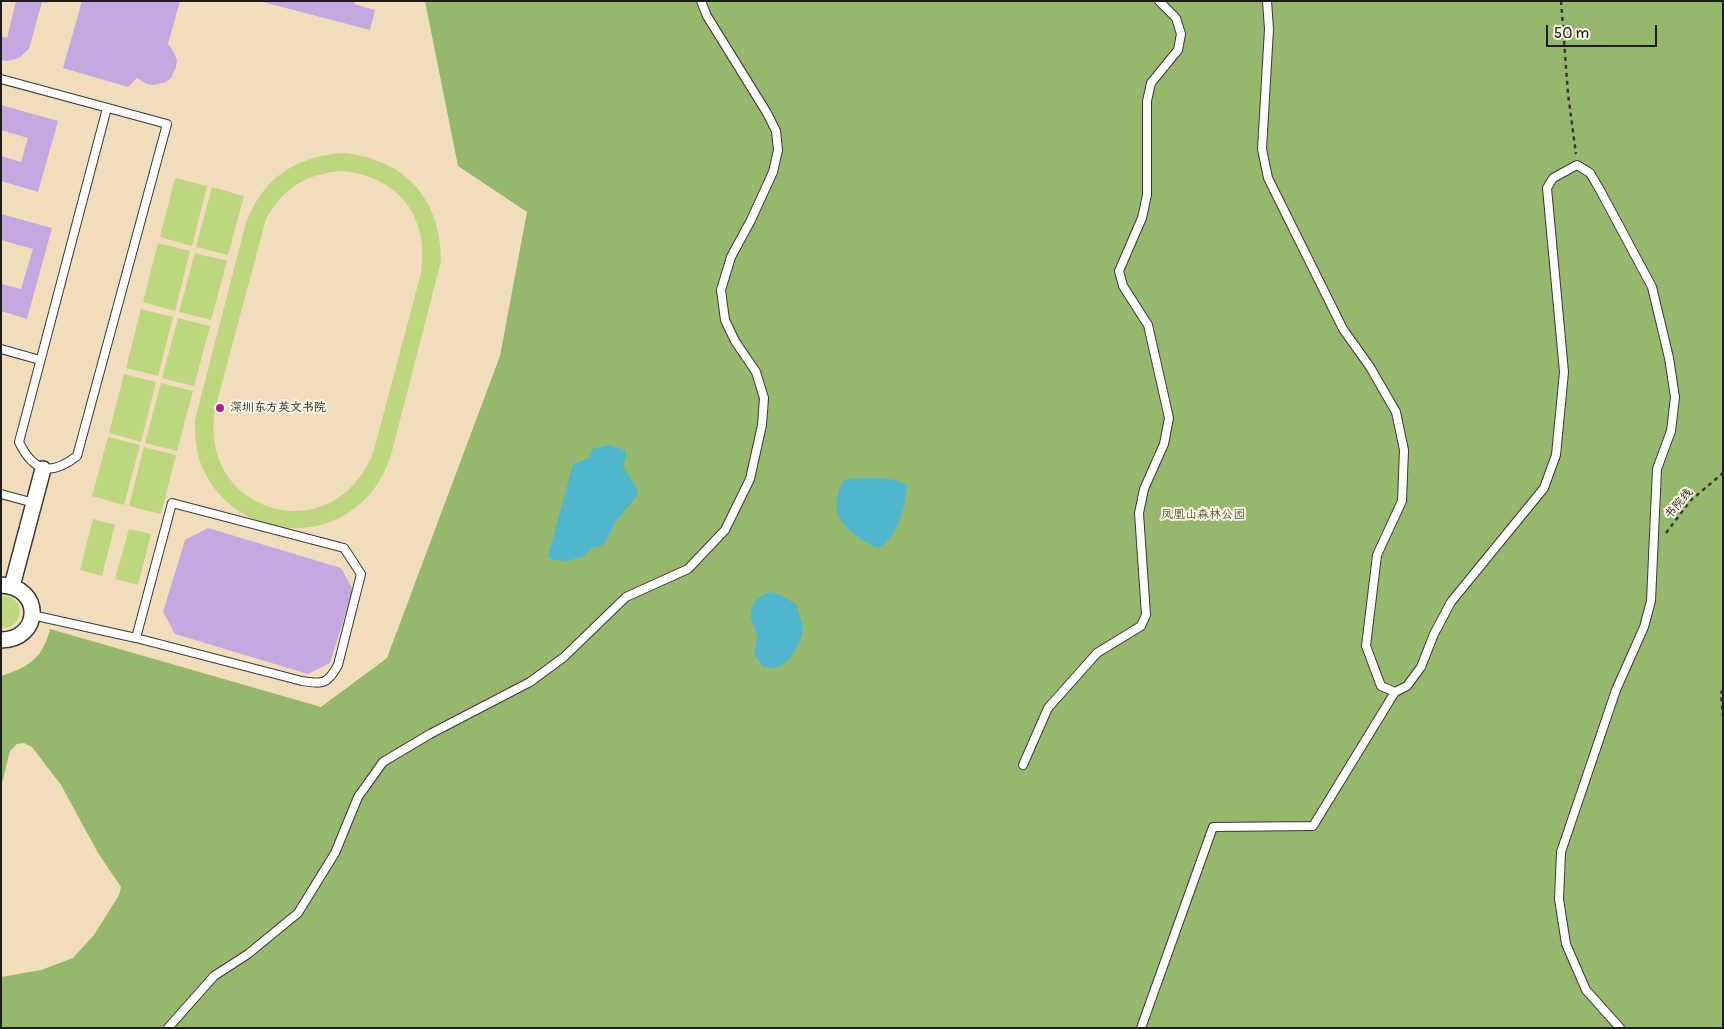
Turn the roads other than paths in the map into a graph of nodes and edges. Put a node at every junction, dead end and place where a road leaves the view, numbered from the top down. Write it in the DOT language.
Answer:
graph roads {
  1 [pos="701,1"];
  2 [pos="1159,1"];
  3 [pos="1267,1"];
  4 [pos="1,79"];
  5 [pos="107,108"];
  6 [pos="1,349"];
  7 [pos="40,360"];
  8 [pos="43,469"];
  9 [pos="1,494"];
  10 [pos="34,503"];
  11 [pos="7,585"];
  12 [pos="32,615"];
  13 [pos="136,638"];
  14 [pos="1,640"];
  15 [pos="1395,692"];
  16 [pos="1023,764"];
  17 [pos="168,1028"];
  18 [pos="1141,1028"];
  19 [pos="1620,1028"];
  1 -- 17 [label="lane"];
  2 -- 16 [label="lane"];
  3 -- 15 [label="lane"];
  4 -- 5 [label="lane"];
  5 -- 7 [label="lane"];
  5 -- 8 [label="lane"];
  6 -- 7 [label="lane"];
  7 -- 8 [label="lane"];
  8 -- 10 [label="street"];
  9 -- 10 [label="lane"];
  10 -- 11 [label="street"];
  11 -- 12 [label="street"];
  12 -- 13 [label="lane"];
  12 -- 14 [label="street"];
  13 -- 13 [label="lane"];
  15 -- 18 [label="lane"];
  15 -- 19 [label="lane"];
}
